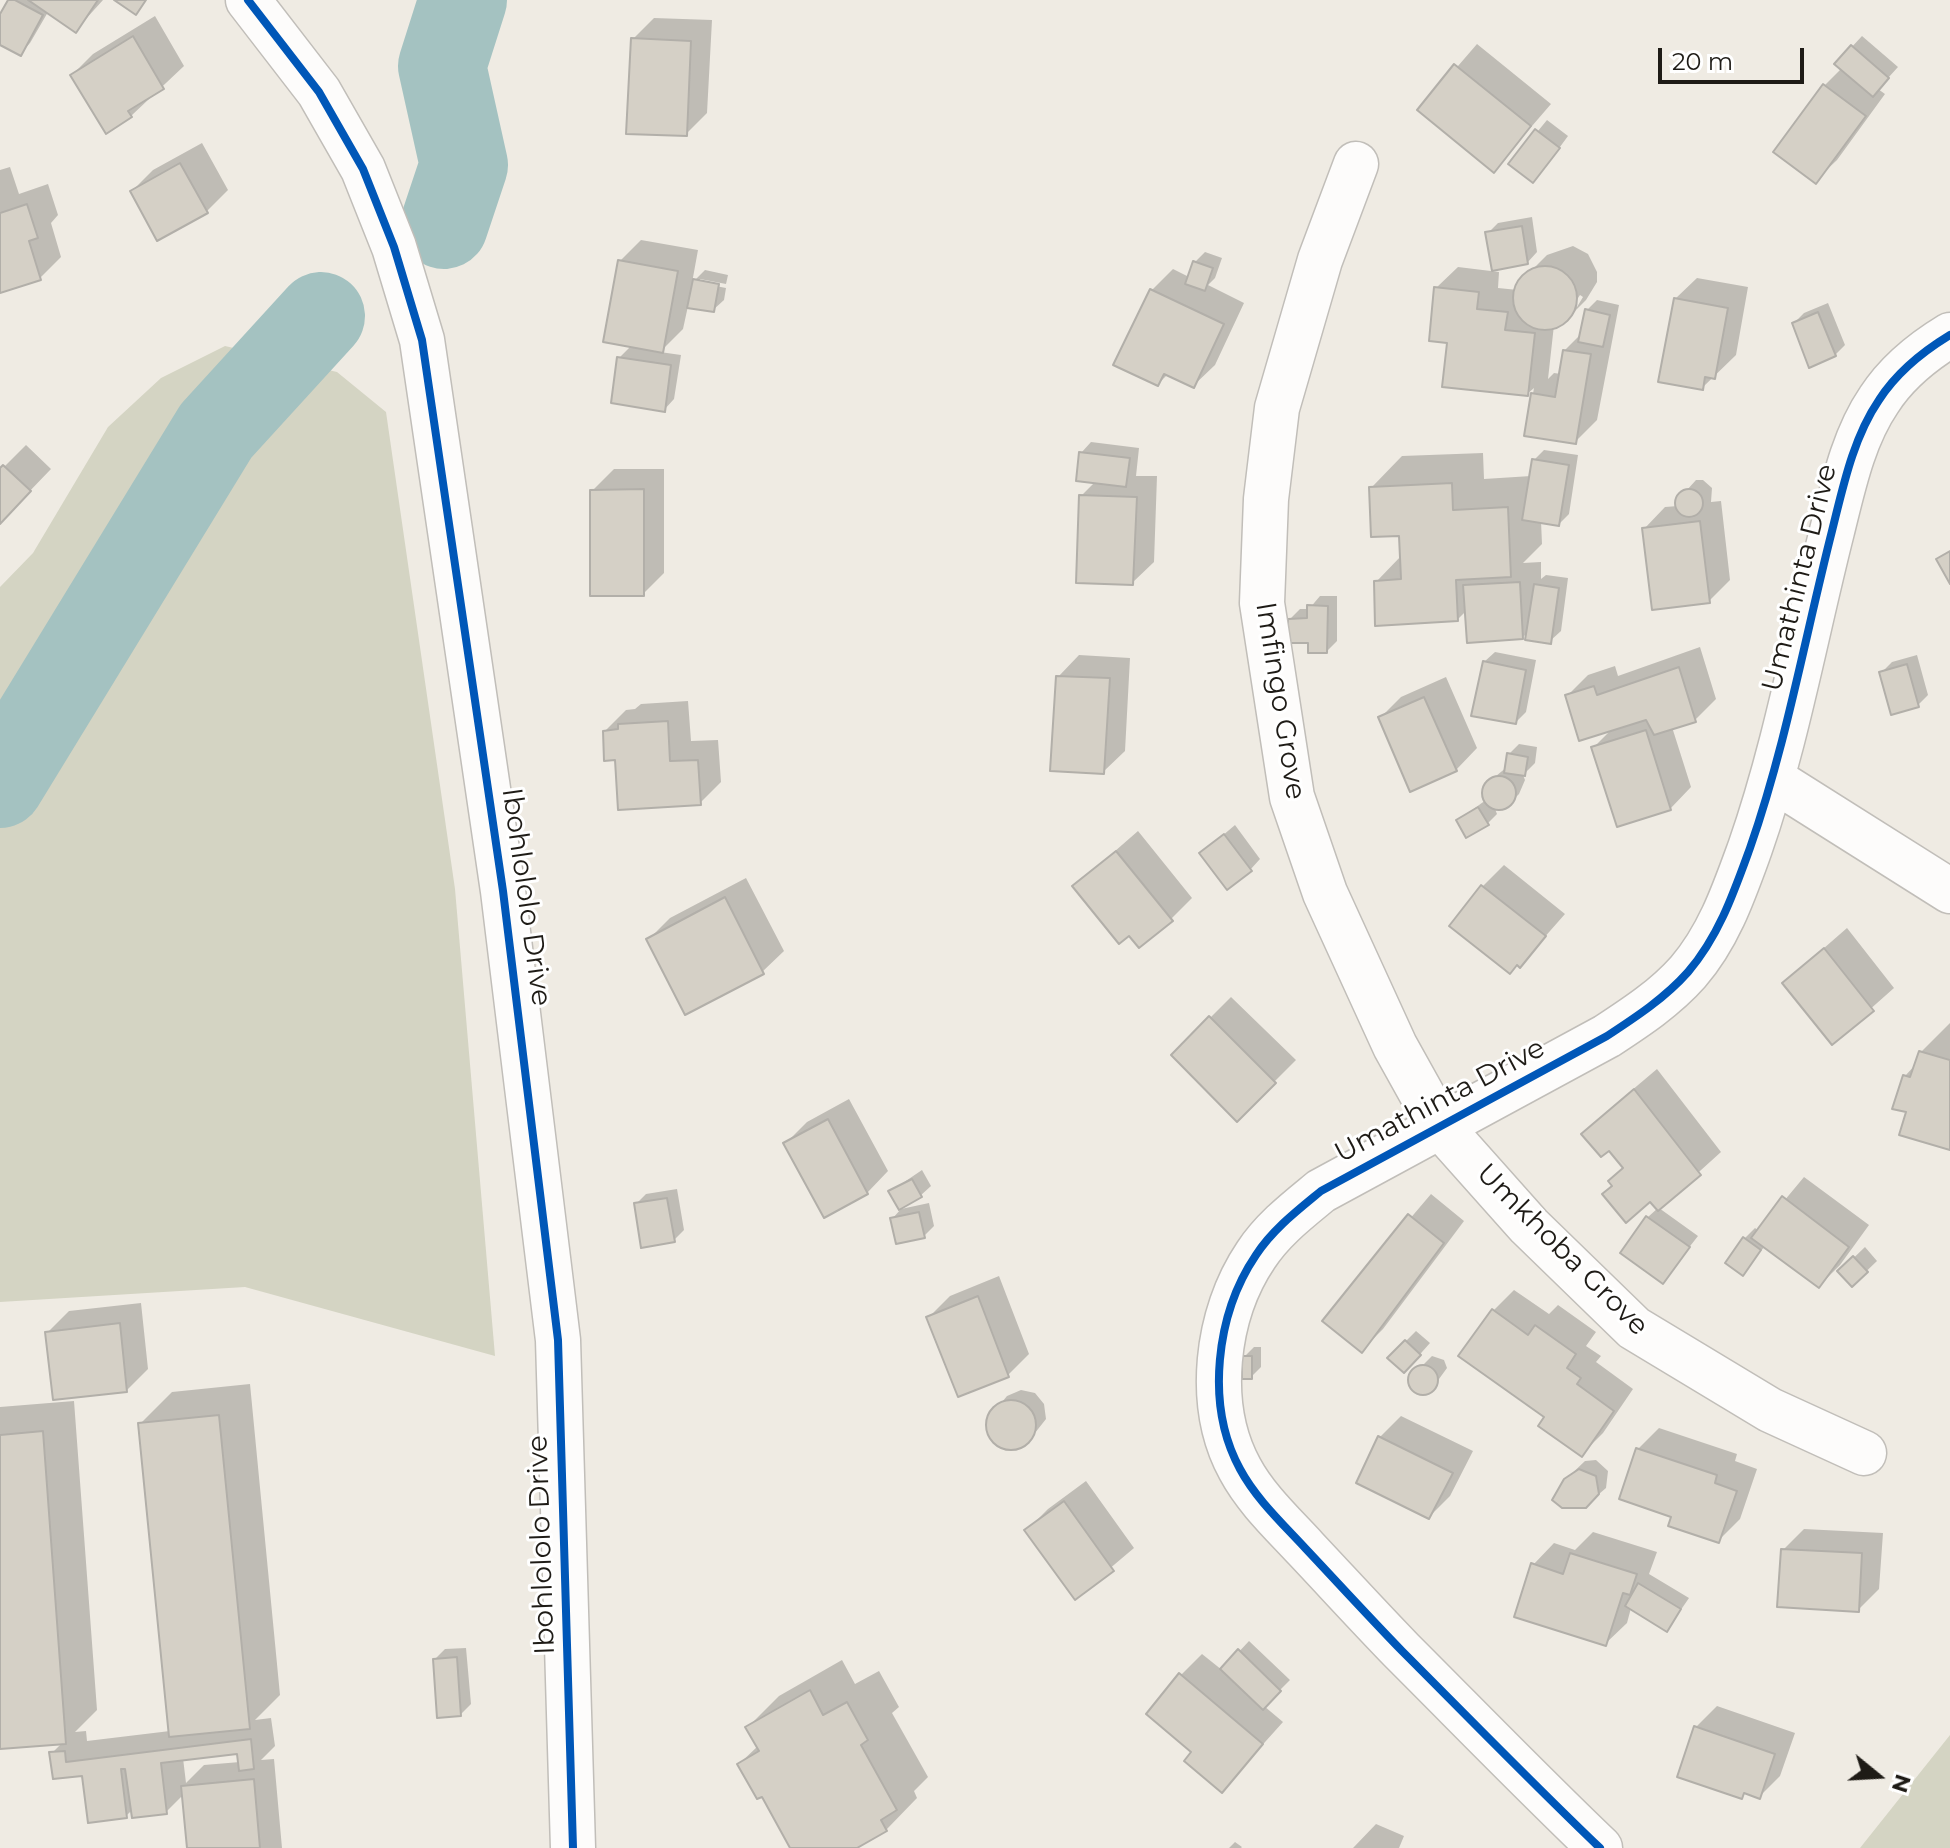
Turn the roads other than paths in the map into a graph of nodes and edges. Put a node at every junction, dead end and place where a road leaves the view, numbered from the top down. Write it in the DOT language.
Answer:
graph roads {
  1 [pos="248,0"];
  2 [pos="1356,164"];
  3 [pos="1950,335"];
  4 [pos="1774,780"];
  5 [pos="1950,891"];
  6 [pos="1439,1125"];
  7 [pos="1864,1453"];
  8 [pos="573,1848"];
  9 [pos="1600,1848"];
  1 -- 8 [label="street, Ibohlololo Drive"];
  2 -- 6 [label="street, Imfingo Grove"];
  3 -- 4 [label="street, Umathinta Drive"];
  4 -- 5 [label="street"];
  4 -- 6 [label="street, Umathinta Drive"];
  6 -- 7 [label="street, Umkhoba Grove"];
  6 -- 9 [label="street, Umathinta Drive"];
}
